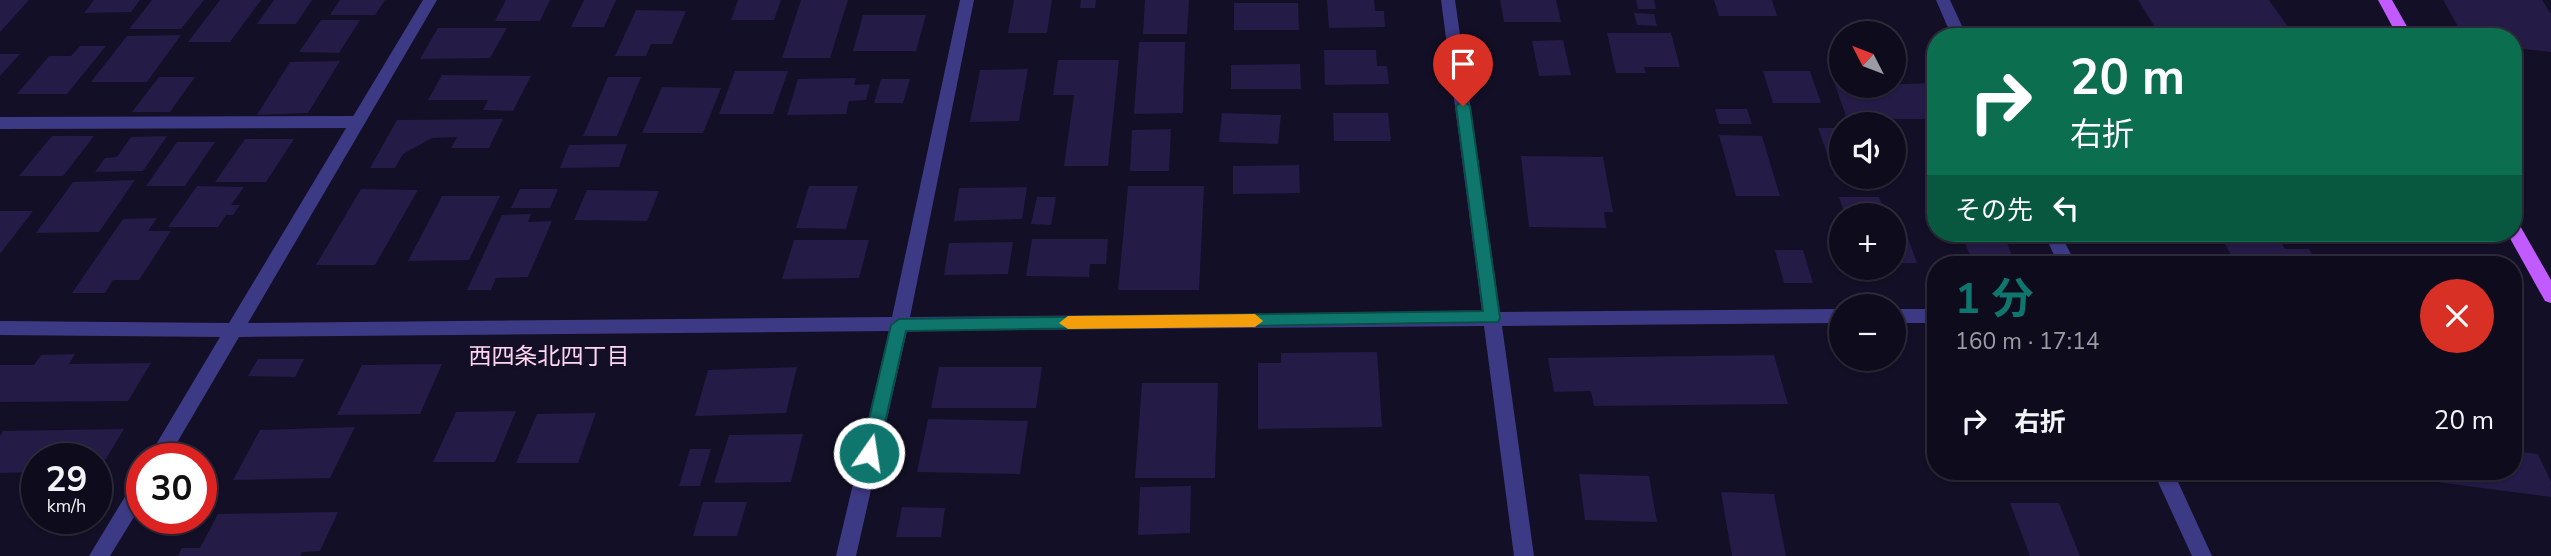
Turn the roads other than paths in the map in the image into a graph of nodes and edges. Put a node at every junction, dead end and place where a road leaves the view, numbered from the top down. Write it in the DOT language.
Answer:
graph roads {
  1 [pos="430,0"];
  2 [pos="967,0"];
  3 [pos="1448,0"];
  4 [pos="1943,0"];
  5 [pos="2385,0"];
  6 [pos="1956,28"];
  7 [pos="2401,28"];
  8 [pos="356,122"];
  9 [pos="0,123"];
  10 [pos="2521,242"];
  11 [pos="2551,296"];
  12 [pos="1829,316"];
  13 [pos="1906,316"];
  14 [pos="1927,316"];
  15 [pos="1492,318"];
  16 [pos="899,325"];
  17 [pos="0,328"];
  18 [pos="236,330"];
  19 [pos="167,443"];
  20 [pos="2167,480"];
  21 [pos="126,512"];
  22 [pos="99,556"];
  23 [pos="846,556"];
  24 [pos="1524,556"];
  25 [pos="2202,556"];
  1 -- 8 [label="street"];
  2 -- 16 [label="street"];
  3 -- 15 [label="street"];
  4 -- 6 [label="street"];
  5 -- 7 [label="main road"];
  8 -- 9 [label="street"];
  8 -- 18 [label="street"];
  10 -- 11 [label="main road"];
  12 -- 15 [label="street"];
  13 -- 14 [label="street"];
  15 -- 16 [label="street"];
  15 -- 24 [label="street"];
  16 -- 18 [label="street"];
  16 -- 23 [label="street"];
  17 -- 18 [label="street"];
  18 -- 19 [label="street"];
  20 -- 25 [label="street"];
  21 -- 22 [label="street"];
}
